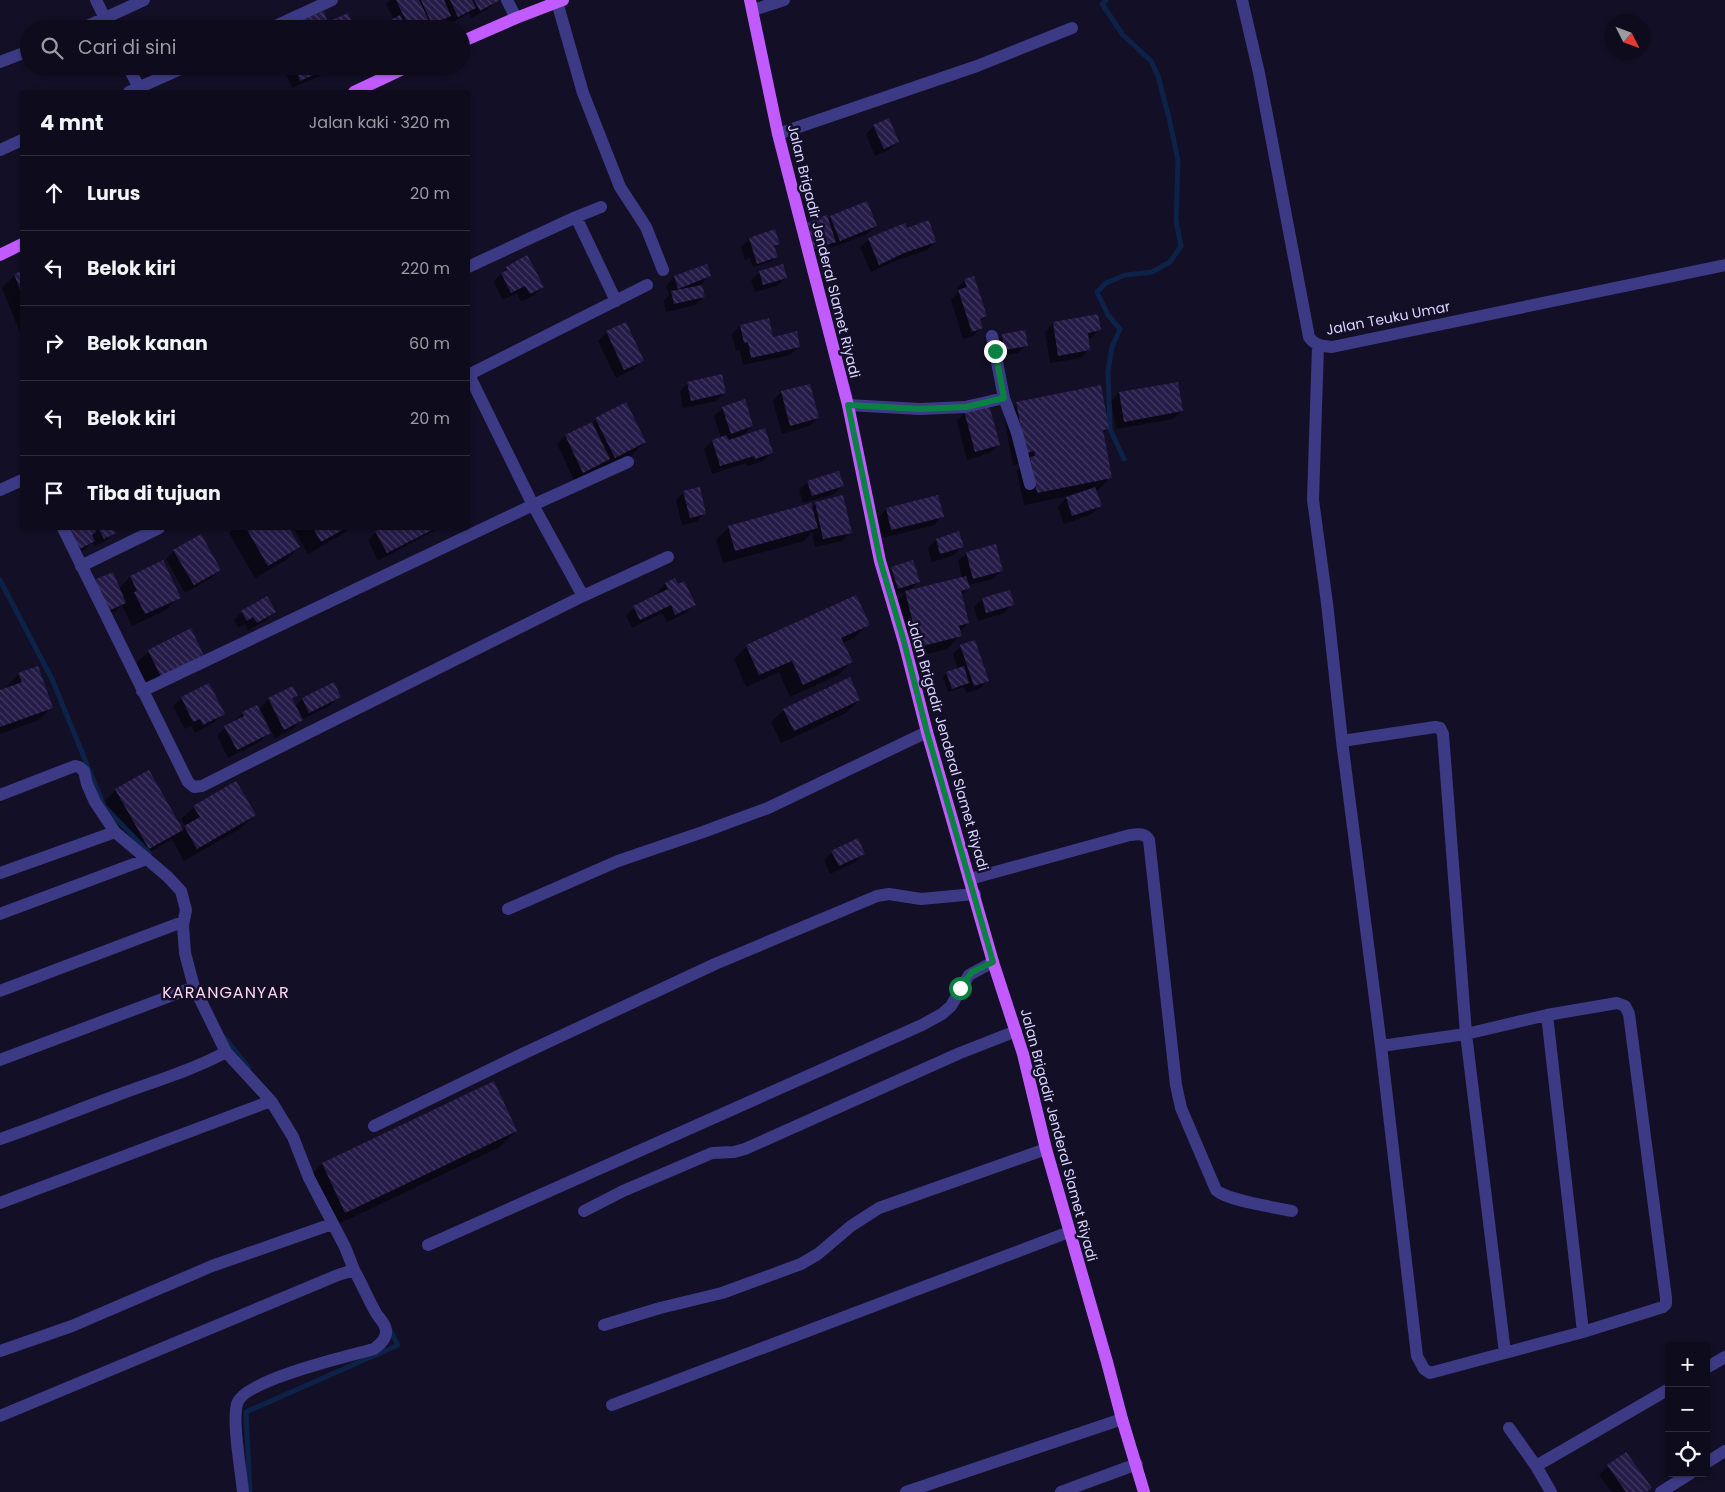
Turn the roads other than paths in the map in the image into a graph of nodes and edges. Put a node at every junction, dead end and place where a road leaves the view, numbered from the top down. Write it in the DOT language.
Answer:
graph roads {
  1 [pos="96,0"];
  2 [pos="144,0"];
  3 [pos="332,0"];
  4 [pos="507,0"];
  5 [pos="784,0"];
  6 [pos="1242,0"];
  7 [pos="560,1"];
  8 [pos="752,5"];
  9 [pos="516,18"];
  10 [pos="106,20"];
  11 [pos="114,20"];
  12 [pos="289,20"];
  13 [pos="1072,28"];
  14 [pos="470,38"];
  15 [pos="20,54"];
  16 [pos="0,62"];
  17 [pos="131,75"];
  18 [pos="168,75"];
  19 [pos="390,75"];
  20 [pos="136,90"];
  21 [pos="138,90"];
  22 [pos="358,90"];
  23 [pos="778,134"];
  24 [pos="20,141"];
  25 [pos="0,150"];
  26 [pos="601,207"];
  27 [pos="576,217"];
  28 [pos="20,245"];
  29 [pos="0,255"];
  30 [pos="1725,265"];
  31 [pos="470,266"];
  32 [pos="663,270"];
  33 [pos="647,285"];
  34 [pos="616,301"];
  35 [pos="992,336"];
  36 [pos="1318,346"];
  37 [pos="470,373"];
  38 [pos="470,378"];
  39 [pos="1004,398"];
  40 [pos="848,405"];
  41 [pos="628,462"];
  42 [pos="20,481"];
  43 [pos="1030,484"];
  44 [pos="0,490"];
  45 [pos="533,505"];
  46 [pos="64,530"];
  47 [pos="155,530"];
  48 [pos="668,557"];
  49 [pos="81,566"];
  50 [pos="583,596"];
  51 [pos="142,691"];
  52 [pos="927,732"];
  53 [pos="1342,741"];
  54 [pos="0,795"];
  55 [pos="115,832"];
  56 [pos="147,860"];
  57 [pos="0,873"];
  58 [pos="970,879"];
  59 [pos="975,894"];
  60 [pos="508,908"];
  61 [pos="0,914"];
  62 [pos="183,925"];
  63 [pos="993,962"];
  64 [pos="194,987"];
  65 [pos="0,991"];
  66 [pos="1547,1015"];
  67 [pos="1016,1032"];
  68 [pos="1466,1034"];
  69 [pos="1381,1046"];
  70 [pos="226,1052"];
  71 [pos="0,1060"];
  72 [pos="271,1101"];
  73 [pos="374,1126"];
  74 [pos="0,1139"];
  75 [pos="1046,1149"];
  76 [pos="0,1203"];
  77 [pos="584,1211"];
  78 [pos="1292,1211"];
  79 [pos="332,1224"];
  80 [pos="1069,1232"];
  81 [pos="428,1245"];
  82 [pos="354,1270"];
  83 [pos="604,1325"];
  84 [pos="1583,1332"];
  85 [pos="0,1350"];
  86 [pos="1505,1353"];
  87 [pos="1725,1357"];
  88 [pos="1710,1366"];
  89 [pos="1665,1391"];
  90 [pos="612,1405"];
  91 [pos="0,1416"];
  92 [pos="1122,1419"];
  93 [pos="1509,1428"];
  94 [pos="1725,1451"];
  95 [pos="1710,1460"];
  96 [pos="1137,1464"];
  97 [pos="1536,1466"];
  98 [pos="1685,1477"];
  99 [pos="243,1492"];
  100 [pos="906,1492"];
  101 [pos="1061,1492"];
  102 [pos="1144,1492"];
  103 [pos="1551,1492"];
  104 [pos="1661,1492"];
  1 -- 10 [label="street"];
  2 -- 11 [label="street"];
  3 -- 12 [label="street"];
  4 -- 9 [label="street"];
  5 -- 8 [label="street"];
  6 -- 36 [label="street, Jalan Teuku Umar"];
  7 -- 9 [label="main road"];
  7 -- 32 [label="street"];
  8 -- 23 [label="main road, Jalan Brigadir Jenderal Slamet Riyadi"];
  9 -- 14 [label="main road"];
  13 -- 23 [label="street"];
  15 -- 16 [label="street"];
  17 -- 20 [label="street"];
  18 -- 21 [label="street"];
  19 -- 22 [label="main road"];
  23 -- 40 [label="main road, Jalan Brigadir Jenderal Slamet Riyadi"];
  24 -- 25 [label="street"];
  26 -- 27 [label="street"];
  27 -- 31 [label="street"];
  27 -- 34 [label="street"];
  28 -- 29 [label="main road"];
  30 -- 36 [label="street, Jalan Teuku Umar"];
  33 -- 34 [label="street"];
  34 -- 37 [label="street"];
  35 -- 39 [label="street"];
  36 -- 53 [label="street"];
  38 -- 45 [label="street"];
  39 -- 40 [label="street"];
  39 -- 43 [label="street"];
  40 -- 52 [label="main road, Jalan Brigadir Jenderal Slamet Riyadi"];
  41 -- 45 [label="street"];
  42 -- 44 [label="street"];
  45 -- 50 [label="street"];
  45 -- 51 [label="street"];
  46 -- 49 [label="street"];
  47 -- 49 [label="street"];
  48 -- 50 [label="street"];
  49 -- 51 [label="street"];
  50 -- 51 [label="street"];
  52 -- 58 [label="main road, Jalan Brigadir Jenderal Slamet Riyadi"];
  52 -- 60 [label="street"];
  53 -- 68 [label="street"];
  53 -- 69 [label="street"];
  54 -- 55 [label="street"];
  55 -- 56 [label="street"];
  55 -- 57 [label="street"];
  56 -- 61 [label="street"];
  56 -- 62 [label="street"];
  58 -- 59 [label="main road, Jalan Brigadir Jenderal Slamet Riyadi"];
  58 -- 78 [label="street"];
  59 -- 63 [label="main road, Jalan Brigadir Jenderal Slamet Riyadi"];
  59 -- 73 [label="street"];
  62 -- 64 [label="street"];
  62 -- 65 [label="street"];
  63 -- 67 [label="main road, Jalan Brigadir Jenderal Slamet Riyadi"];
  63 -- 81 [label="street"];
  64 -- 70 [label="street"];
  64 -- 71 [label="street"];
  66 -- 68 [label="street"];
  66 -- 84 [label="street"];
  66 -- 84 [label="street"];
  67 -- 75 [label="main road, Jalan Brigadir Jenderal Slamet Riyadi"];
  67 -- 77 [label="street"];
  68 -- 69 [label="street"];
  68 -- 86 [label="street"];
  69 -- 86 [label="street"];
  70 -- 72 [label="street"];
  70 -- 74 [label="street"];
  72 -- 76 [label="street"];
  72 -- 79 [label="street"];
  75 -- 80 [label="main road, Jalan Brigadir Jenderal Slamet Riyadi"];
  75 -- 83 [label="street"];
  79 -- 82 [label="street"];
  79 -- 85 [label="street"];
  80 -- 90 [label="street"];
  80 -- 92 [label="main road, Jalan Brigadir Jenderal Slamet Riyadi"];
  82 -- 91 [label="street"];
  82 -- 99 [label="street"];
  84 -- 86 [label="street"];
  87 -- 88 [label="street"];
  89 -- 97 [label="street"];
  92 -- 96 [label="main road, Jalan Brigadir Jenderal Slamet Riyadi"];
  92 -- 100 [label="street"];
  93 -- 97 [label="street"];
  94 -- 95 [label="street"];
  96 -- 101 [label="street"];
  96 -- 102 [label="main road, Jalan Brigadir Jenderal Slamet Riyadi"];
  97 -- 103 [label="street"];
  98 -- 104 [label="street"];
}
